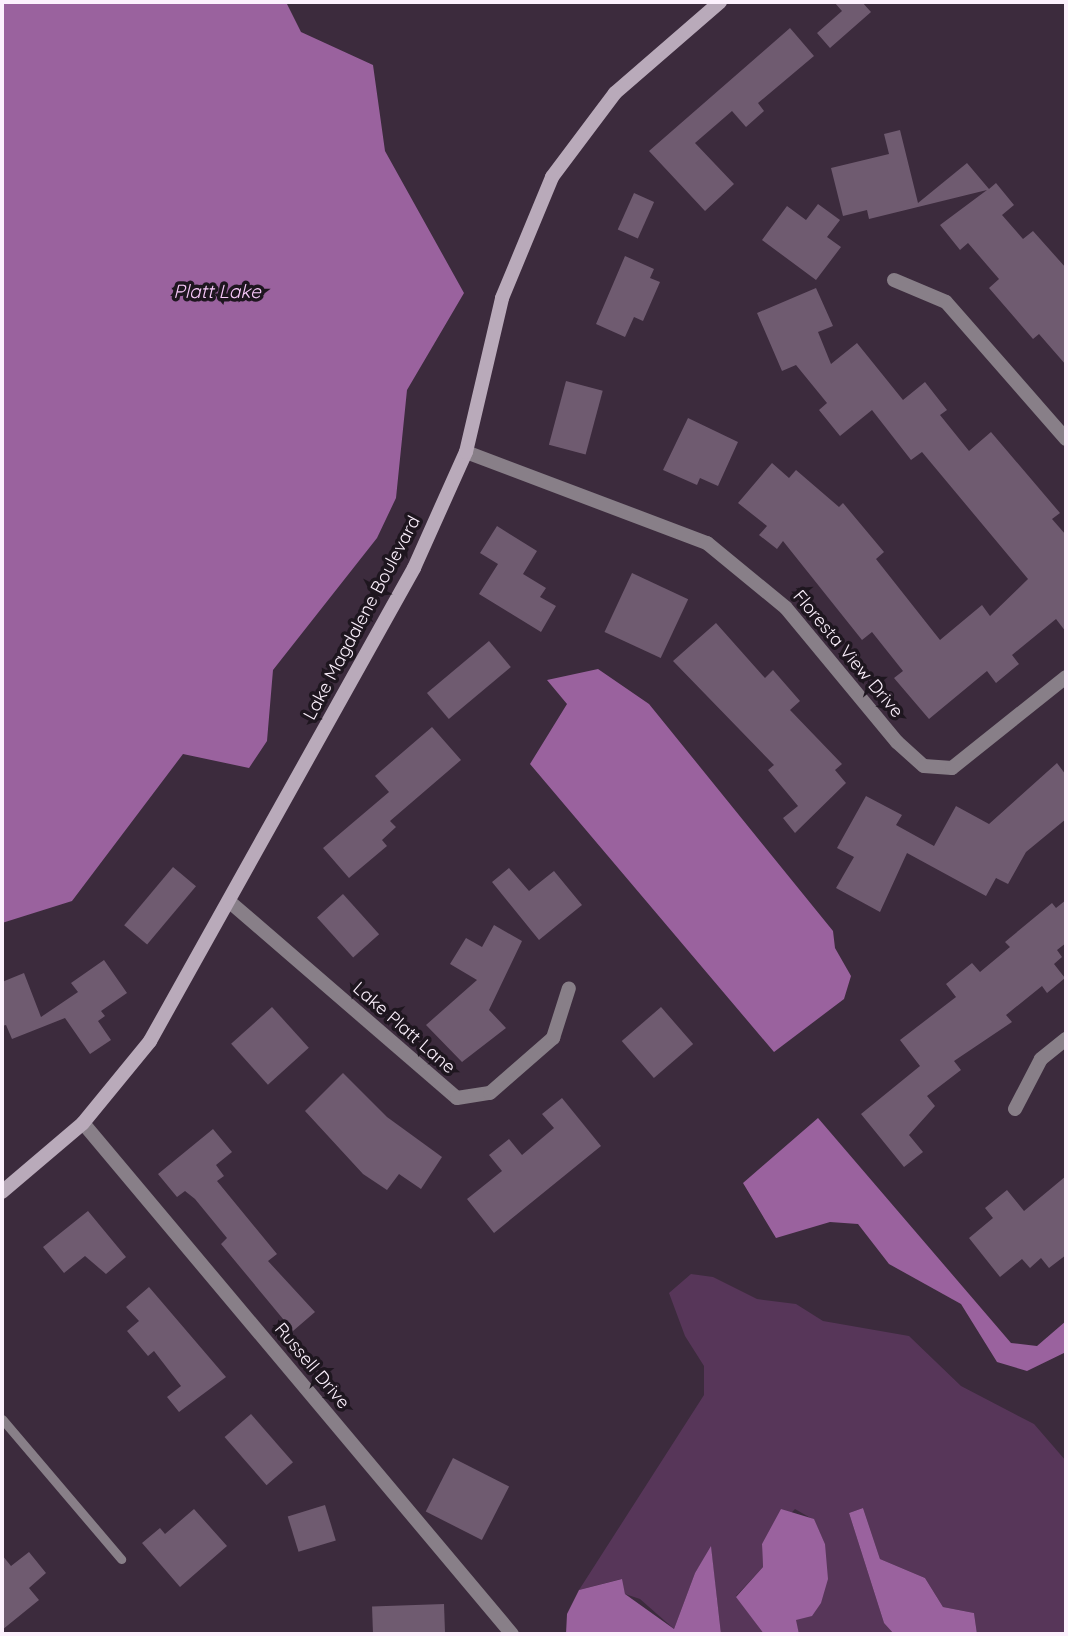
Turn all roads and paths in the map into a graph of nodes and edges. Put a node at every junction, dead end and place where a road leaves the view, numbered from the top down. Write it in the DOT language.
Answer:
graph roads {
  1 [pos="720,2"];
  2 [pos="894,280"];
  3 [pos="1066,439"];
  4 [pos="466,452"];
  5 [pos="1066,677"];
  6 [pos="231,903"];
  7 [pos="569,988"];
  8 [pos="1066,1039"];
  9 [pos="1015,1109"];
  10 [pos="83,1123"];
  11 [pos="2,1192"];
  12 [pos="2,1419"];
  13 [pos="121,1559"];
  14 [pos="512,1634"];
  1 -- 4 [label="street, Lake Magdalene Boulevard"];
  2 -- 3 [label="street"];
  4 -- 5 [label="street, Floresta View Drive"];
  4 -- 6 [label="street, Lake Magdalene Boulevard"];
  6 -- 7 [label="street, Lake Platt Lane"];
  6 -- 10 [label="street, Lake Magdalene Boulevard"];
  8 -- 9 [label="street"];
  10 -- 11 [label="street, Lake Magdalene Boulevard"];
  10 -- 14 [label="street, Russell Drive"];
  12 -- 13 [label="lane"];
}
